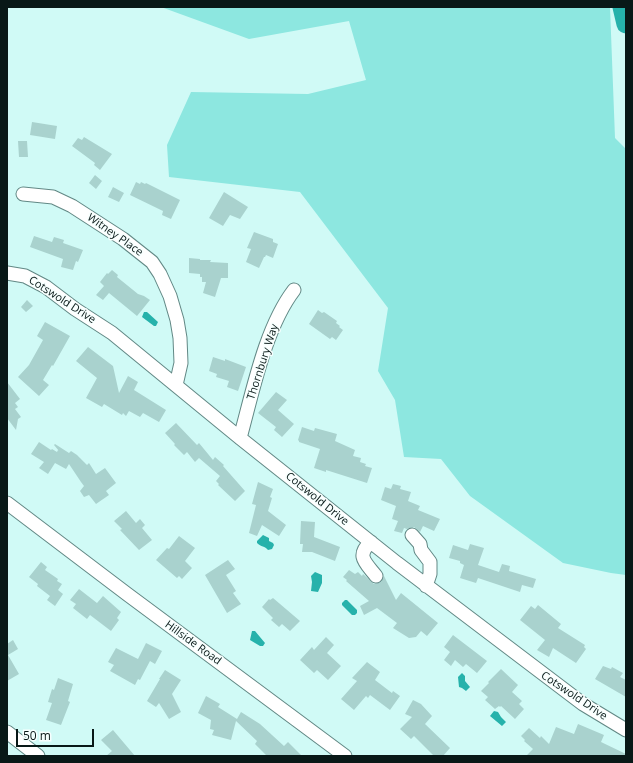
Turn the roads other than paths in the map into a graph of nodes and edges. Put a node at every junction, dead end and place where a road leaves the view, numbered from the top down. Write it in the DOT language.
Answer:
graph roads {
  1 [pos="23,194"];
  2 [pos="7,273"];
  3 [pos="294,290"];
  4 [pos="176,385"];
  5 [pos="240,438"];
  6 [pos="7,503"];
  7 [pos="412,535"];
  8 [pos="371,542"];
  9 [pos="376,576"];
  10 [pos="426,586"];
  11 [pos="626,730"];
  12 [pos="7,732"];
  13 [pos="38,756"];
  14 [pos="345,756"];
  1 -- 4 [label="street, Witney Place"];
  2 -- 4 [label="street, Cotswold Drive"];
  3 -- 5 [label="street, Thornbury Way"];
  4 -- 5 [label="street, Cotswold Drive"];
  5 -- 8 [label="street, Cotswold Drive"];
  6 -- 14 [label="street, Hillside Road"];
  7 -- 10 [label="street"];
  8 -- 9 [label="street"];
  8 -- 10 [label="street, Cotswold Drive"];
  10 -- 11 [label="street, Cotswold Drive"];
  12 -- 13 [label="street"];
}
